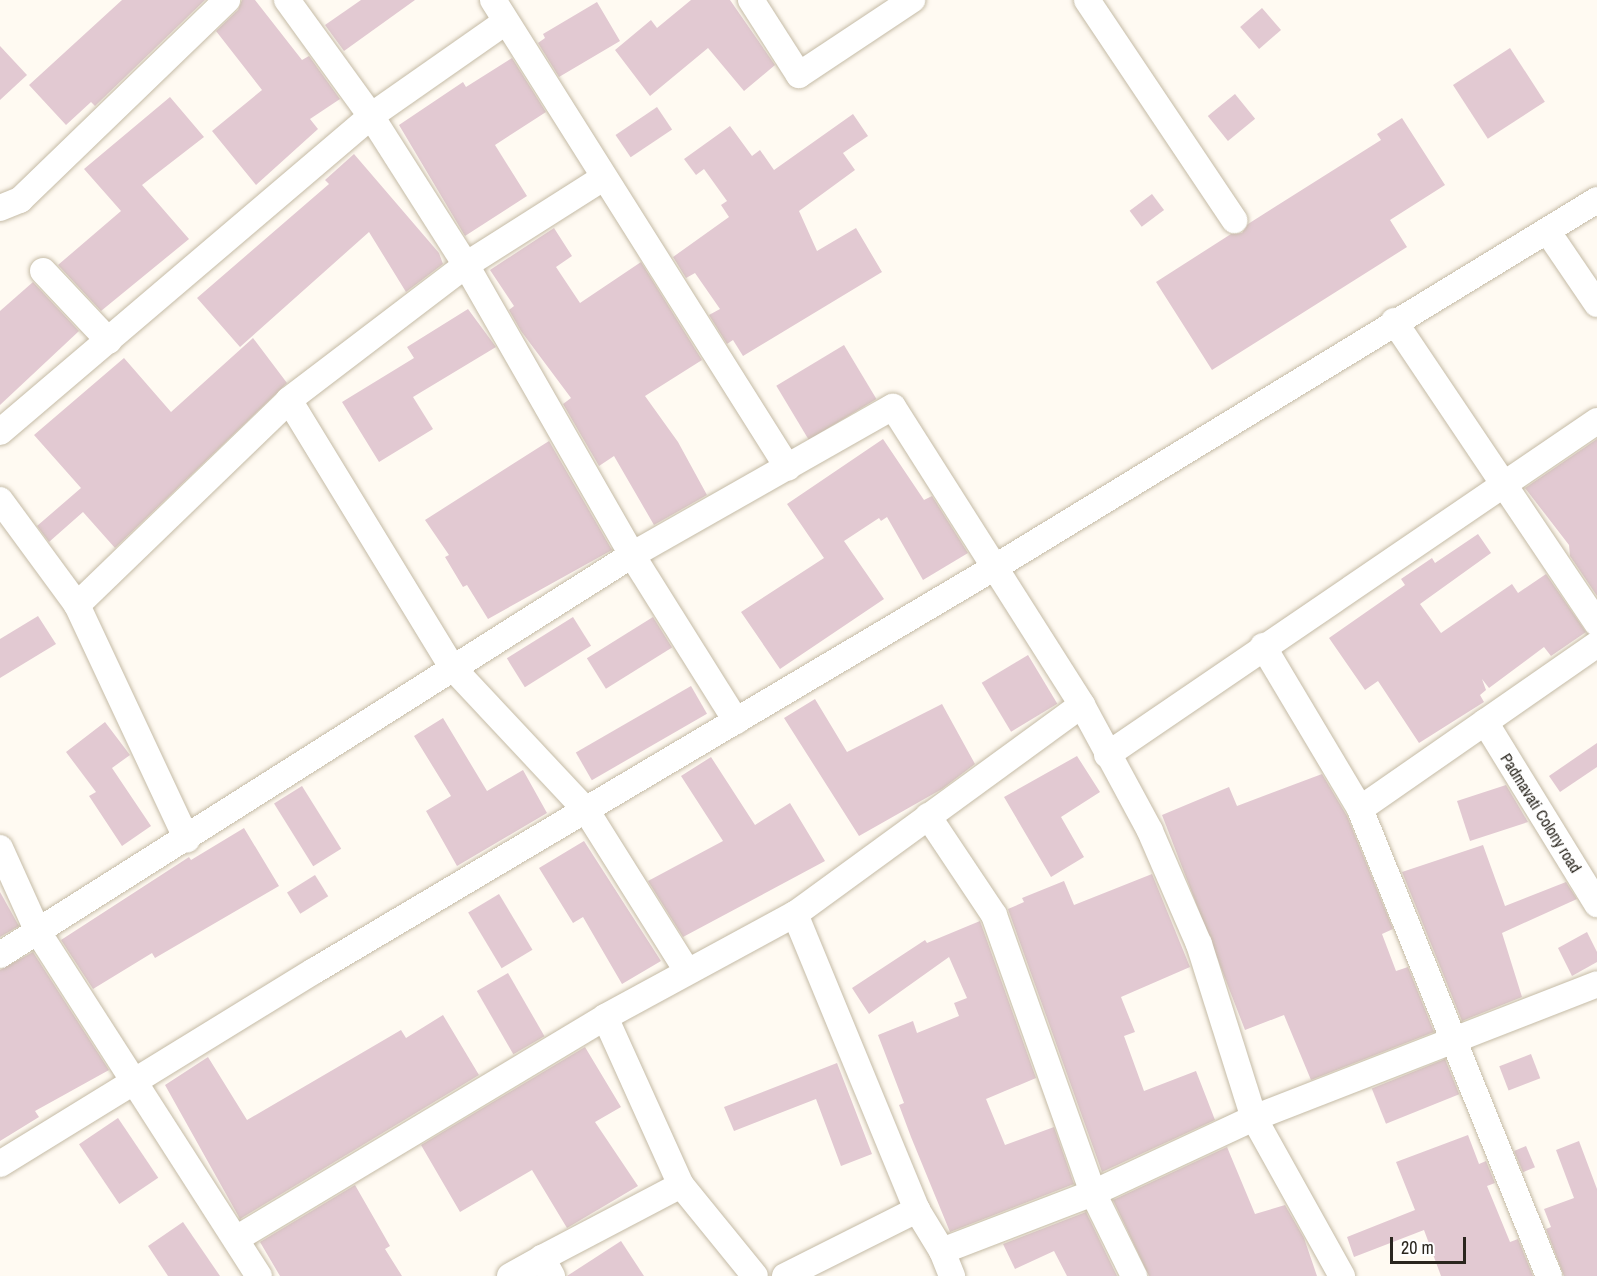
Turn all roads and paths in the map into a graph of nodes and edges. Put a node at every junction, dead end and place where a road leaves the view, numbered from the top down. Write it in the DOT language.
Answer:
graph roads {
  1 [pos="227,0"];
  2 [pos="287,0"];
  3 [pos="493,0"];
  4 [pos="751,0"];
  5 [pos="912,0"];
  6 [pos="1087,0"];
  7 [pos="506,22"];
  8 [pos="371,116"];
  9 [pos="603,178"];
  10 [pos="1597,200"];
  11 [pos="0,208"];
  12 [pos="1234,220"];
  13 [pos="1548,232"];
  14 [pos="466,265"];
  15 [pos="43,271"];
  16 [pos="1597,304"];
  17 [pos="1394,321"];
  18 [pos="110,341"];
  19 [pos="289,400"];
  20 [pos="1597,422"];
  21 [pos="0,432"];
  22 [pos="788,468"];
  23 [pos="1502,485"];
  24 [pos="0,500"];
  25 [pos="632,555"];
  26 [pos="997,566"];
  27 [pos="77,605"];
  28 [pos="1597,623"];
  29 [pos="1597,644"];
  30 [pos="1263,646"];
  31 [pos="452,667"];
  32 [pos="1082,705"];
  33 [pos="736,721"];
  34 [pos="1485,722"];
  35 [pos="1107,755"];
  36 [pos="1360,809"];
  37 [pos="586,810"];
  38 [pos="928,816"];
  39 [pos="187,840"];
  40 [pos="0,848"];
  41 [pos="1597,904"];
  42 [pos="795,914"];
  43 [pos="38,932"];
  44 [pos="0,954"];
  45 [pos="687,971"];
  46 [pos="1597,984"];
  47 [pos="605,1017"];
  48 [pos="1451,1041"];
  49 [pos="135,1079"];
  50 [pos="1254,1118"];
  51 [pos="0,1164"];
  52 [pos="681,1185"];
  53 [pos="1094,1193"];
  54 [pos="917,1210"];
  55 [pos="236,1239"];
  56 [pos="942,1251"];
  57 [pos="547,1267"];
  58 [pos="259,1276"];
  59 [pos="510,1276"];
  60 [pos="755,1276"];
  61 [pos="785,1276"];
  62 [pos="952,1276"];
  63 [pos="1134,1276"];
  64 [pos="1342,1276"];
  65 [pos="1549,1276"];
  1 -- 11 [label="street"];
  2 -- 8 [label="street"];
  3 -- 7 [label="street"];
  4 -- 5 [label="street"];
  6 -- 12 [label="street"];
  7 -- 8 [label="street"];
  7 -- 9 [label="street"];
  8 -- 14 [label="street"];
  8 -- 18 [label="street"];
  9 -- 14 [label="street"];
  9 -- 22 [label="street"];
  10 -- 13 [label="street"];
  13 -- 16 [label="street"];
  13 -- 17 [label="street"];
  14 -- 19 [label="street"];
  14 -- 25 [label="street"];
  15 -- 18 [label="street"];
  17 -- 23 [label="street"];
  17 -- 26 [label="street"];
  18 -- 21 [label="street"];
  19 -- 27 [label="street"];
  19 -- 31 [label="street"];
  20 -- 23 [label="street"];
  22 -- 25 [label="street"];
  22 -- 26 [label="street"];
  23 -- 28 [label="street"];
  23 -- 30 [label="street"];
  24 -- 27 [label="street"];
  25 -- 31 [label="street"];
  25 -- 33 [label="street"];
  26 -- 32 [label="street"];
  26 -- 33 [label="street"];
  27 -- 39 [label="street"];
  29 -- 34 [label="street"];
  30 -- 35 [label="street"];
  30 -- 36 [label="street"];
  31 -- 37 [label="street"];
  31 -- 39 [label="street"];
  32 -- 35 [label="street"];
  32 -- 38 [label="street"];
  33 -- 37 [label="street"];
  34 -- 36 [label="street"];
  34 -- 41 [label="street, Padmavati Colony road"];
  35 -- 50 [label="street"];
  36 -- 48 [label="street"];
  37 -- 45 [label="street"];
  37 -- 49 [label="street"];
  38 -- 42 [label="street"];
  38 -- 53 [label="street"];
  39 -- 43 [label="street"];
  40 -- 43 [label="street"];
  42 -- 45 [label="street"];
  42 -- 54 [label="street"];
  43 -- 44 [label="street"];
  43 -- 49 [label="street"];
  45 -- 47 [label="street"];
  46 -- 48 [label="street"];
  47 -- 52 [label="street"];
  47 -- 55 [label="street"];
  48 -- 50 [label="street"];
  48 -- 65 [label="street"];
  49 -- 51 [label="street"];
  49 -- 55 [label="street"];
  50 -- 53 [label="street"];
  50 -- 64 [label="street"];
  52 -- 57 [label="street"];
  52 -- 60 [label="street"];
  53 -- 56 [label="street"];
  53 -- 63 [label="street"];
  54 -- 56 [label="street"];
  54 -- 61 [label="street"];
  55 -- 58 [label="street"];
  56 -- 62 [label="street"];
  57 -- 59 [label="street"];
}
